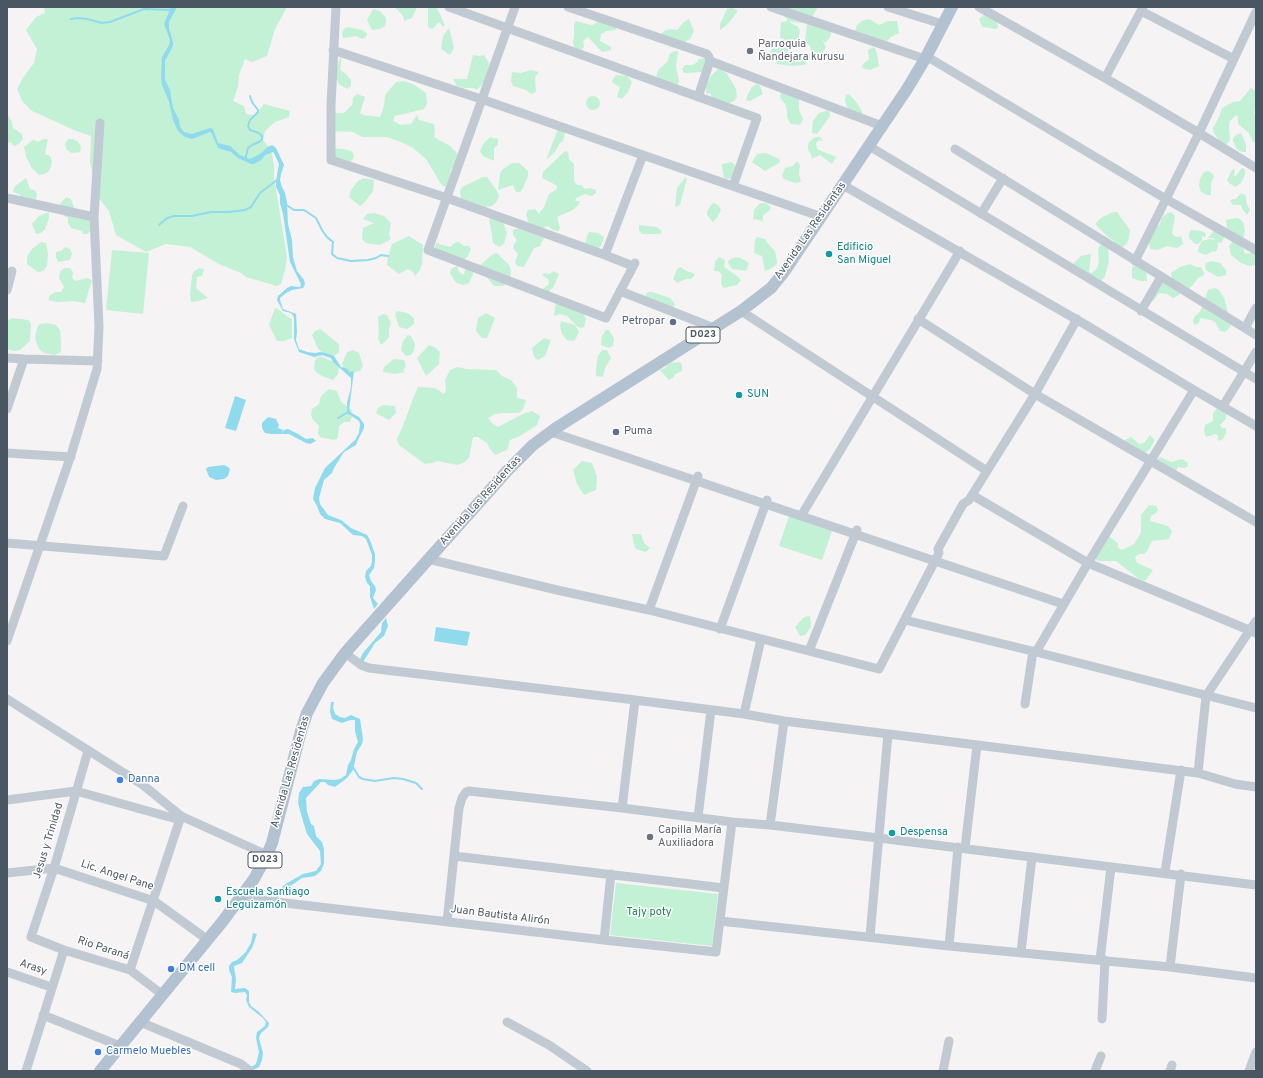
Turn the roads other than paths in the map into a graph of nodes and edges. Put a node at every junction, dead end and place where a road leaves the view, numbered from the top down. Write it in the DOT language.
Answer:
graph roads {
  1 [pos="336,7"];
  2 [pos="449,7"];
  3 [pos="515,7"];
  4 [pos="568,7"];
  5 [pos="770,7"];
  6 [pos="888,7"];
  7 [pos="952,7"];
  8 [pos="978,7"];
  9 [pos="1142,9"];
  10 [pos="1256,12"];
  11 [pos="942,24"];
  12 [pos="507,27"];
  13 [pos="333,50"];
  14 [pos="926,57"];
  15 [pos="1234,59"];
  16 [pos="710,61"];
  17 [pos="1105,78"];
  18 [pos="698,97"];
  19 [pos="481,99"];
  20 [pos="100,123"];
  21 [pos="882,126"];
  22 [pos="1198,133"];
  23 [pos="869,146"];
  24 [pos="955,148"];
  25 [pos="643,155"];
  26 [pos="1256,168"];
  27 [pos="1003,178"];
  28 [pos="843,185"];
  29 [pos="733,186"];
  30 [pos="7,198"];
  31 [pos="447,198"];
  32 [pos="1166,199"];
  33 [pos="981,214"];
  34 [pos="94,217"];
  35 [pos="822,217"];
  36 [pos="1256,250"];
  37 [pos="960,251"];
  38 [pos="605,255"];
  39 [pos="1135,261"];
  40 [pos="12,271"];
  41 [pos="1161,277"];
  42 [pos="7,290"];
  43 [pos="620,291"];
  44 [pos="1256,308"];
  45 [pos="741,311"];
  46 [pos="1141,311"];
  47 [pos="918,319"];
  48 [pos="1077,319"];
  49 [pos="714,328"];
  50 [pos="1245,328"];
  51 [pos="1256,335"];
  52 [pos="1256,352"];
  53 [pos="7,358"];
  54 [pos="24,359"];
  55 [pos="98,361"];
  56 [pos="1244,372"];
  57 [pos="1256,380"];
  58 [pos="1194,390"];
  59 [pos="1035,394"];
  60 [pos="873,396"];
  61 [pos="1223,406"];
  62 [pos="7,409"];
  63 [pos="1256,426"];
  64 [pos="553,430"];
  65 [pos="7,453"];
  66 [pos="71,457"];
  67 [pos="1150,461"];
  68 [pos="987,471"];
  69 [pos="697,478"];
  70 [pos="970,498"];
  71 [pos="767,502"];
  72 [pos="183,506"];
  73 [pos="803,514"];
  74 [pos="1256,522"];
  75 [pos="856,532"];
  76 [pos="7,543"];
  77 [pos="40,546"];
  78 [pos="937,557"];
  79 [pos="428,559"];
  80 [pos="1088,563"];
  81 [pos="1065,602"];
  82 [pos="649,610"];
  83 [pos="905,620"];
  84 [pos="1256,621"];
  85 [pos="720,628"];
  86 [pos="1253,632"];
  87 [pos="761,639"];
  88 [pos="7,641"];
  89 [pos="809,651"];
  90 [pos="1035,651"];
  91 [pos="345,653"];
  92 [pos="1206,696"];
  93 [pos="7,699"];
  94 [pos="635,700"];
  95 [pos="1025,704"];
  96 [pos="1256,708"];
  97 [pos="711,710"];
  98 [pos="744,714"];
  99 [pos="784,721"];
  100 [pos="888,734"];
  101 [pos="977,745"];
  102 [pos="88,751"];
  103 [pos="1181,770"];
  104 [pos="1198,772"];
  105 [pos="1256,788"];
  106 [pos="76,791"];
  107 [pos="7,800"];
  108 [pos="622,808"];
  109 [pos="698,817"];
  110 [pos="180,818"];
  111 [pos="732,822"];
  112 [pos="770,825"];
  113 [pos="880,838"];
  114 [pos="962,848"];
  115 [pos="267,855"];
  116 [pos="454,856"];
  117 [pos="1032,857"];
  118 [pos="1111,867"];
  119 [pos="54,868"];
  120 [pos="1165,872"];
  121 [pos="7,873"];
  122 [pos="611,874"];
  123 [pos="1181,874"];
  124 [pos="1256,884"];
  125 [pos="724,888"];
  126 [pos="242,898"];
  127 [pos="154,900"];
  128 [pos="720,921"];
  129 [pos="447,922"];
  130 [pos="870,936"];
  131 [pos="30,937"];
  132 [pos="208,940"];
  133 [pos="604,940"];
  134 [pos="949,946"];
  135 [pos="64,950"];
  136 [pos="1021,952"];
  137 [pos="1102,960"];
  138 [pos="1170,967"];
  139 [pos="130,970"];
  140 [pos="7,972"];
  141 [pos="1256,978"];
  142 [pos="52,987"];
  143 [pos="163,995"];
  144 [pos="43,1015"];
  145 [pos="1102,1019"];
  146 [pos="140,1022"];
  147 [pos="507,1022"];
  148 [pos="949,1041"];
  149 [pos="120,1046"];
  150 [pos="1256,1052"];
  151 [pos="1101,1056"];
  152 [pos="26,1071"];
  153 [pos="100,1071"];
  154 [pos="250,1071"];
  155 [pos="587,1071"];
  156 [pos="943,1071"];
  157 [pos="1096,1071"];
  158 [pos="1249,1071"];
  1 -- 13 [label="street"];
  2 -- 12 [label="street"];
  3 -- 12 [label="street"];
  4 -- 16 [label="street"];
  5 -- 14 [label="street"];
  6 -- 11 [label="street"];
  7 -- 11 [label="main road, Avenida Las Residentas / D023"];
  8 -- 17 [label="street"];
  9 -- 15 [label="street"];
  9 -- 17 [label="street"];
  10 -- 15 [label="street"];
  11 -- 14 [label="main road, Avenida Las Residentas / D023"];
  12 -- 18 [label="street"];
  12 -- 19 [label="street"];
  13 -- 19 [label="street"];
  13 -- 31 [label="street"];
  14 -- 21 [label="main road, Avenida Las Residentas / D023"];
  14 -- 32 [label="street"];
  15 -- 22 [label="street"];
  16 -- 18 [label="street"];
  16 -- 21 [label="street"];
  17 -- 22 [label="street"];
  18 -- 29 [label="street"];
  19 -- 25 [label="street"];
  19 -- 31 [label="street"];
  20 -- 34 [label="street"];
  21 -- 23 [label="main road, Avenida Las Residentas / D023"];
  22 -- 26 [label="street"];
  22 -- 32 [label="street"];
  23 -- 28 [label="main road, Avenida Las Residentas / D023"];
  23 -- 33 [label="street"];
  24 -- 27 [label="street"];
  25 -- 29 [label="street"];
  25 -- 38 [label="street"];
  27 -- 33 [label="street"];
  27 -- 39 [label="street"];
  28 -- 35 [label="main road, Avenida Las Residentas / D023"];
  28 -- 37 [label="street"];
  29 -- 35 [label="street"];
  30 -- 34 [label="street"];
  31 -- 38 [label="street"];
  31 -- 43 [label="street"];
  32 -- 36 [label="street"];
  32 -- 39 [label="street"];
  33 -- 46 [label="street"];
  34 -- 55 [label="street"];
  35 -- 45 [label="main road, Avenida Las Residentas / D023"];
  37 -- 47 [label="street"];
  37 -- 48 [label="street"];
  38 -- 43 [label="street"];
  39 -- 41 [label="street"];
  40 -- 42 [label="street"];
  41 -- 46 [label="street"];
  41 -- 50 [label="street"];
  43 -- 49 [label="street"];
  44 -- 50 [label="street"];
  45 -- 49 [label="main road, Avenida Las Residentas / D023"];
  45 -- 60 [label="street"];
  46 -- 56 [label="street"];
  47 -- 59 [label="street"];
  47 -- 60 [label="street"];
  48 -- 58 [label="street"];
  48 -- 59 [label="street"];
  49 -- 64 [label="main road, Avenida Las Residentas / D023"];
  50 -- 51 [label="street"];
  52 -- 56 [label="street"];
  53 -- 54 [label="street"];
  54 -- 55 [label="street"];
  54 -- 62 [label="street"];
  55 -- 66 [label="street"];
  56 -- 57 [label="street"];
  56 -- 61 [label="street"];
  58 -- 61 [label="street"];
  58 -- 67 [label="street"];
  59 -- 67 [label="street"];
  59 -- 68 [label="street"];
  60 -- 68 [label="street"];
  60 -- 73 [label="street"];
  61 -- 63 [label="street"];
  64 -- 69 [label="street"];
  64 -- 79 [label="main road, Avenida Las Residentas / D023"];
  65 -- 66 [label="street"];
  66 -- 77 [label="street"];
  67 -- 74 [label="street"];
  67 -- 80 [label="street"];
  68 -- 70 [label="street"];
  69 -- 71 [label="street"];
  69 -- 82 [label="street"];
  70 -- 78 [label="street"];
  70 -- 80 [label="street"];
  71 -- 73 [label="street"];
  71 -- 85 [label="street"];
  72 -- 77 [label="street"];
  73 -- 75 [label="street"];
  75 -- 78 [label="street"];
  75 -- 89 [label="street"];
  76 -- 77 [label="street"];
  77 -- 88 [label="street"];
  78 -- 81 [label="street"];
  78 -- 83 [label="street"];
  79 -- 82 [label="street"];
  79 -- 91 [label="main road, Avenida Las Residentas / D023"];
  80 -- 81 [label="street"];
  80 -- 86 [label="street"];
  81 -- 90 [label="street"];
  82 -- 85 [label="street"];
  83 -- 89 [label="street"];
  83 -- 90 [label="street"];
  84 -- 86 [label="street"];
  85 -- 87 [label="street"];
  86 -- 92 [label="street"];
  87 -- 89 [label="street"];
  87 -- 98 [label="street"];
  90 -- 92 [label="street"];
  90 -- 95 [label="street"];
  91 -- 94 [label="street"];
  91 -- 115 [label="main road, Avenida Las Residentas / D023"];
  92 -- 96 [label="street"];
  92 -- 104 [label="street"];
  93 -- 102 [label="street"];
  94 -- 97 [label="street"];
  94 -- 108 [label="street"];
  97 -- 98 [label="street"];
  97 -- 109 [label="street"];
  98 -- 99 [label="street"];
  99 -- 100 [label="street"];
  99 -- 112 [label="street"];
  100 -- 101 [label="street"];
  100 -- 113 [label="street"];
  101 -- 103 [label="street"];
  101 -- 114 [label="street"];
  102 -- 106 [label="street, Jesus y Trinidad"];
  102 -- 110 [label="street"];
  103 -- 104 [label="street"];
  103 -- 120 [label="street"];
  104 -- 105 [label="street"];
  106 -- 107 [label="street"];
  106 -- 110 [label="street"];
  106 -- 119 [label="street, Jesus y Trinidad"];
  108 -- 109 [label="street"];
  108 -- 116 [label="street"];
  109 -- 111 [label="street"];
  110 -- 115 [label="street"];
  110 -- 127 [label="street"];
  111 -- 112 [label="street"];
  111 -- 125 [label="street"];
  112 -- 113 [label="street"];
  113 -- 114 [label="street"];
  113 -- 130 [label="street"];
  114 -- 117 [label="street"];
  114 -- 134 [label="street"];
  115 -- 126 [label="main road, Avenida Las Residentas / D023"];
  116 -- 122 [label="street"];
  116 -- 129 [label="street"];
  117 -- 118 [label="street"];
  117 -- 136 [label="street"];
  118 -- 120 [label="street"];
  118 -- 137 [label="street"];
  119 -- 121 [label="street, Lic. Angel Pane"];
  119 -- 127 [label="street, Lic. Angel Pane"];
  119 -- 131 [label="street, Jesus y Trinidad"];
  120 -- 123 [label="street"];
  122 -- 125 [label="street"];
  122 -- 133 [label="street"];
  123 -- 124 [label="street"];
  123 -- 138 [label="street"];
  125 -- 128 [label="street"];
  126 -- 129 [label="street, Juan Bautista Alirón"];
  126 -- 132 [label="main road, Avenida Las Residentas / D023"];
  127 -- 132 [label="street, Lic. Angel Pane"];
  127 -- 139 [label="street"];
  128 -- 130 [label="street"];
  128 -- 133 [label="street, Juan Bautista Alirón"];
  129 -- 133 [label="street, Juan Bautista Alirón"];
  130 -- 134 [label="street"];
  131 -- 135 [label="street, Rio Paraná"];
  132 -- 143 [label="main road, Avenida Las Residentas / D023"];
  134 -- 136 [label="street"];
  135 -- 139 [label="street, Rio Paraná"];
  135 -- 142 [label="street"];
  136 -- 137 [label="street"];
  137 -- 138 [label="street"];
  137 -- 145 [label="street"];
  138 -- 141 [label="street"];
  139 -- 143 [label="street, Rio Paraná"];
  140 -- 142 [label="street, Arasy"];
  142 -- 144 [label="street"];
  143 -- 146 [label="main road, Avenida Las Residentas / D023"];
  144 -- 149 [label="street"];
  144 -- 152 [label="street"];
  146 -- 149 [label="main road, Avenida Las Residentas / D023"];
  146 -- 154 [label="street"];
  147 -- 155 [label="street"];
  148 -- 156 [label="street"];
  149 -- 153 [label="main road, Avenida Las Residentas / D023"];
  150 -- 158 [label="street"];
  151 -- 157 [label="street"];
}
